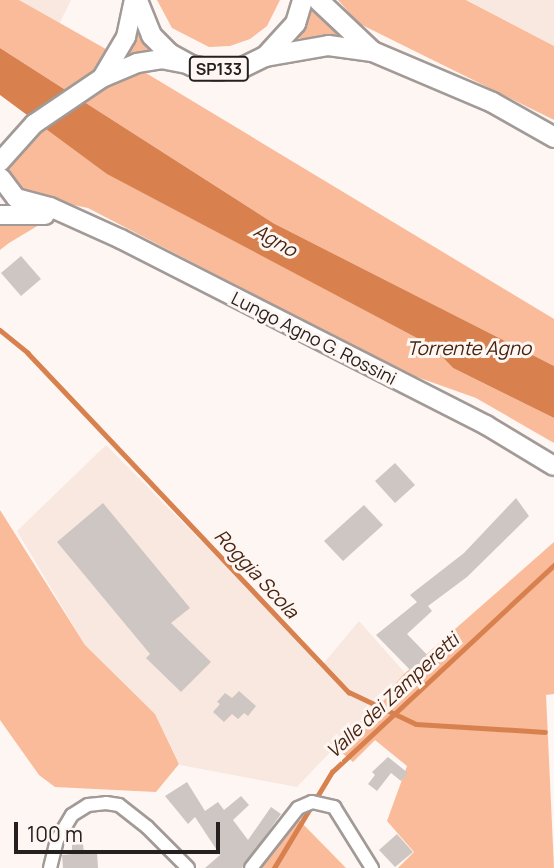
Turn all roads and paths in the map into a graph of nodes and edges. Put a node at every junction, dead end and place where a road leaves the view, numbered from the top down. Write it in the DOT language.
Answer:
graph roads {
  1 [pos="135,0"];
  2 [pos="302,0"];
  3 [pos="318,0"];
  4 [pos="372,51"];
  5 [pos="265,57"];
  6 [pos="191,65"];
  7 [pos="102,78"];
  8 [pos="554,137"];
  9 [pos="5,139"];
  10 [pos="0,177"];
  11 [pos="0,215"];
  12 [pos="71,216"];
  13 [pos="554,466"];
  14 [pos="50,868"];
  15 [pos="188,868"];
  16 [pos="251,868"];
  17 [pos="372,868"];
  1 -- 6 [label="main road, SP133"];
  1 -- 7 [label="main road"];
  2 -- 5 [label="main road, SP133"];
  3 -- 4 [label="main road, SP133"];
  4 -- 5 [label="main road, SP133"];
  4 -- 8 [label="main road, SP133"];
  5 -- 6 [label="main road, SP133"];
  6 -- 7 [label="main road"];
  7 -- 9 [label="main road"];
  9 -- 10 [label="main road"];
  10 -- 12 [label="main road, Lungo Agno G. Rossini"];
  11 -- 12 [label="main road, Lungo Agno G. Rossini"];
  12 -- 13 [label="main road, Lungo Agno G. Rossini"];
  14 -- 15 [label="street"];
  16 -- 17 [label="street"];
}
